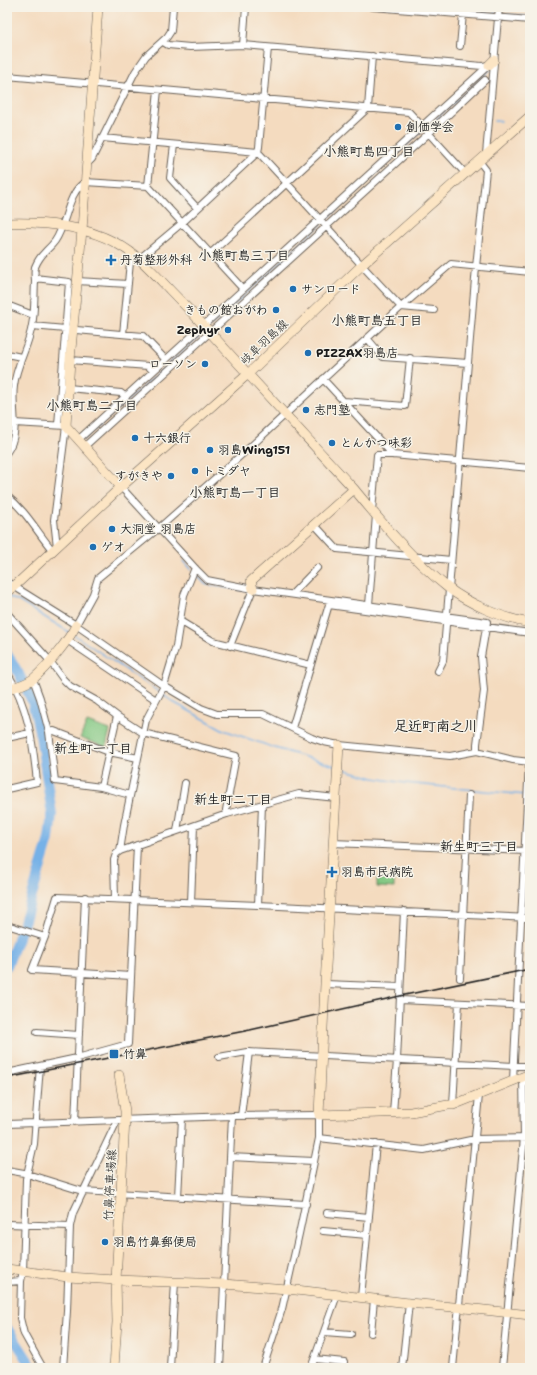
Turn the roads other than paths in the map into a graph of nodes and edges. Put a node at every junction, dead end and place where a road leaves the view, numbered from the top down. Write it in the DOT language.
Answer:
graph roads {
  1 [pos="98,7"];
  2 [pos="173,7"];
  3 [pos="246,7"];
  4 [pos="373,7"];
  5 [pos="499,7"];
  6 [pos="397,8"];
  7 [pos="463,14"];
  8 [pos="498,17"];
  9 [pos="530,20"];
  10 [pos="163,42"];
  11 [pos="243,45"];
  12 [pos="460,46"];
  13 [pos="268,48"];
  14 [pos="372,56"];
  15 [pos="492,62"];
  16 [pos="7,76"];
  17 [pos="485,80"];
  18 [pos="93,84"];
  19 [pos="128,87"];
  20 [pos="158,90"];
  21 [pos="264,99"];
  22 [pos="368,108"];
  23 [pos="530,116"];
  24 [pos="422,126"];
  25 [pos="429,133"];
  26 [pos="102,138"];
  27 [pos="152,143"];
  28 [pos="174,145"];
  29 [pos="258,152"];
  30 [pos="486,154"];
  31 [pos="478,161"];
  32 [pos="87,164"];
  33 [pos="465,173"];
  34 [pos="85,182"];
  35 [pos="288,183"];
  36 [pos="148,186"];
  37 [pos="197,208"];
  38 [pos="320,219"];
  39 [pos="7,223"];
  40 [pos="182,223"];
  41 [pos="63,225"];
  42 [pos="327,226"];
  43 [pos="82,230"];
  44 [pos="131,252"];
  45 [pos="210,254"];
  46 [pos="139,259"];
  47 [pos="361,266"];
  48 [pos="476,267"];
  49 [pos="530,272"];
  50 [pos="35,278"];
  51 [pos="74,282"];
  52 [pos="128,284"];
  53 [pos="243,289"];
  54 [pos="7,305"];
  55 [pos="401,307"];
  56 [pos="434,310"];
  57 [pos="33,316"];
  58 [pos="203,325"];
  59 [pos="32,326"];
  60 [pos="69,330"];
  61 [pos="210,332"];
  62 [pos="123,334"];
  63 [pos="367,338"];
  64 [pos="7,354"];
  65 [pos="21,358"];
  66 [pos="410,358"];
  67 [pos="70,360"];
  68 [pos="166,360"];
  69 [pos="468,363"];
  70 [pos="153,371"];
  71 [pos="248,374"];
  72 [pos="65,376"];
  73 [pos="323,379"];
  74 [pos="68,388"];
  75 [pos="126,397"];
  76 [pos="344,401"];
  77 [pos="285,414"];
  78 [pos="14,423"];
  79 [pos="62,425"];
  80 [pos="82,442"];
  81 [pos="7,452"];
  82 [pos="393,455"];
  83 [pos="460,461"];
  84 [pos="530,468"];
  85 [pos="122,487"];
  86 [pos="354,490"];
  87 [pos="7,496"];
  88 [pos="374,513"];
  89 [pos="314,524"];
  90 [pos="159,528"];
  91 [pos="55,549"];
  92 [pos="373,552"];
  93 [pos="414,556"];
  94 [pos="451,560"];
  95 [pos="195,568"];
  96 [pos="317,568"];
  97 [pos="10,588"];
  98 [pos="448,588"];
  99 [pos="253,589"];
  100 [pos="292,594"];
  101 [pos="330,602"];
  102 [pos="369,605"];
  103 [pos="7,613"];
  104 [pos="446,618"];
  105 [pos="180,621"];
  106 [pos="530,623"];
  107 [pos="487,626"];
  108 [pos="76,627"];
  109 [pos="530,633"];
  110 [pos="68,638"];
  111 [pos="230,646"];
  112 [pos="50,661"];
  113 [pos="311,665"];
  114 [pos="438,671"];
  115 [pos="7,672"];
  116 [pos="31,680"];
  117 [pos="14,687"];
  118 [pos="164,687"];
  119 [pos="157,699"];
  120 [pos="117,716"];
  121 [pos="292,728"];
  122 [pos="49,732"];
  123 [pos="30,733"];
  124 [pos="144,733"];
  125 [pos="7,738"];
  126 [pos="339,745"];
  127 [pos="477,751"];
  128 [pos="109,752"];
  129 [pos="138,758"];
  130 [pos="529,762"];
  131 [pos="185,782"];
  132 [pos="101,787"];
  133 [pos="7,789"];
  134 [pos="130,795"];
  135 [pos="469,795"];
  136 [pos="336,798"];
  137 [pos="262,805"];
  138 [pos="227,814"];
  139 [pos="194,826"];
  140 [pos="177,831"];
  141 [pos="333,843"];
  142 [pos="137,845"];
  143 [pos="466,849"];
  144 [pos="120,851"];
  145 [pos="525,852"];
  146 [pos="84,897"];
  147 [pos="115,898"];
  148 [pos="135,900"];
  149 [pos="191,902"];
  150 [pos="258,904"];
  151 [pos="330,908"];
  152 [pos="404,911"];
  153 [pos="462,914"];
  154 [pos="522,917"];
  155 [pos="530,918"];
  156 [pos="7,925"];
  157 [pos="45,937"];
  158 [pos="81,974"];
  159 [pos="131,976"];
  160 [pos="460,978"];
  161 [pos="325,984"];
  162 [pos="400,988"];
  163 [pos="400,1000"];
  164 [pos="459,1003"];
  165 [pos="517,1005"];
  166 [pos="530,1006"];
  167 [pos="37,1032"];
  168 [pos="79,1035"];
  169 [pos="249,1052"];
  170 [pos="323,1056"];
  171 [pos="219,1057"];
  172 [pos="77,1058"];
  173 [pos="397,1060"];
  174 [pos="455,1063"];
  175 [pos="40,1066"];
  176 [pos="514,1066"];
  177 [pos="530,1066"];
  178 [pos="7,1073"];
  179 [pos="119,1075"];
  180 [pos="526,1075"];
  181 [pos="513,1080"];
  182 [pos="479,1095"];
  183 [pos="453,1105"];
  184 [pos="393,1113"];
  185 [pos="319,1115"];
  186 [pos="232,1116"];
  187 [pos="241,1116"];
  188 [pos="182,1118"];
  189 [pos="121,1120"];
  190 [pos="35,1122"];
  191 [pos="75,1122"];
  192 [pos="7,1124"];
  193 [pos="319,1138"];
  194 [pos="527,1138"];
  195 [pos="475,1139"];
  196 [pos="376,1144"];
  197 [pos="230,1157"];
  198 [pos="314,1161"];
  199 [pos="7,1170"];
  200 [pos="27,1174"];
  201 [pos="82,1191"];
  202 [pos="121,1194"];
  203 [pos="178,1197"];
  204 [pos="228,1199"];
  205 [pos="306,1204"];
  206 [pos="327,1213"];
  207 [pos="369,1217"];
  208 [pos="7,1224"];
  209 [pos="25,1225"];
  210 [pos="70,1226"];
  211 [pos="323,1231"];
  212 [pos="367,1235"];
  213 [pos="7,1269"];
  214 [pos="22,1276"];
  215 [pos="68,1277"];
  216 [pos="116,1280"];
  217 [pos="7,1282"];
  218 [pos="175,1282"];
  219 [pos="224,1284"];
  220 [pos="287,1289"];
  221 [pos="337,1295"];
  222 [pos="361,1297"];
  223 [pos="374,1299"];
  224 [pos="409,1303"];
  225 [pos="458,1307"];
  226 [pos="507,1312"];
  227 [pos="530,1315"];
  228 [pos="324,1332"];
  229 [pos="351,1334"];
  230 [pos="371,1334"];
  231 [pos="315,1358"];
  232 [pos="344,1362"];
  233 [pos="43,1368"];
  234 [pos="63,1368"];
  235 [pos="114,1368"];
  236 [pos="170,1368"];
  237 [pos="220,1368"];
  238 [pos="262,1368"];
  239 [pos="312,1368"];
  240 [pos="402,1368"];
  241 [pos="452,1368"];
  242 [pos="502,1368"];
  1 -- 18 [label="street"];
  2 -- 10 [label="street"];
  3 -- 11 [label="street"];
  4 -- 6 [label="street"];
  5 -- 8 [label="street"];
  6 -- 7 [label="street"];
  7 -- 8 [label="street"];
  7 -- 12 [label="street"];
  8 -- 9 [label="street"];
  8 -- 15 [label="street"];
  10 -- 11 [label="street"];
  10 -- 19 [label="street"];
  11 -- 13 [label="street"];
  13 -- 14 [label="street"];
  13 -- 21 [label="street"];
  14 -- 15 [label="street"];
  14 -- 22 [label="street"];
  15 -- 24 [label="street"];
  15 -- 30 [label="street"];
  16 -- 18 [label="street"];
  17 -- 25 [label="street"];
  18 -- 19 [label="street"];
  18 -- 32 [label="street"];
  19 -- 20 [label="street"];
  19 -- 26 [label="street"];
  20 -- 21 [label="street"];
  20 -- 27 [label="street"];
  21 -- 22 [label="street"];
  21 -- 29 [label="street"];
  22 -- 24 [label="street"];
  22 -- 35 [label="street"];
  23 -- 30 [label="street, 岐阜羽島線"];
  24 -- 25 [label="street"];
  24 -- 38 [label="street"];
  25 -- 33 [label="street"];
  25 -- 42 [label="street"];
  26 -- 27 [label="street"];
  26 -- 32 [label="street"];
  27 -- 28 [label="street"];
  27 -- 36 [label="street"];
  28 -- 29 [label="street"];
  28 -- 37 [label="street"];
  29 -- 35 [label="street"];
  29 -- 37 [label="street"];
  30 -- 31 [label="street, 岐阜羽島線"];
  31 -- 33 [label="street, 岐阜羽島線"];
  31 -- 48 [label="street"];
  32 -- 34 [label="street"];
  33 -- 47 [label="street, 岐阜羽島線"];
  34 -- 36 [label="street"];
  34 -- 41 [label="street"];
  34 -- 43 [label="street"];
  35 -- 38 [label="street"];
  35 -- 45 [label="street"];
  36 -- 40 [label="street"];
  37 -- 40 [label="street"];
  38 -- 42 [label="street"];
  38 -- 53 [label="street"];
  39 -- 41 [label="street"];
  40 -- 45 [label="street"];
  40 -- 46 [label="street"];
  41 -- 43 [label="street"];
  41 -- 50 [label="street"];
  42 -- 47 [label="street"];
  42 -- 61 [label="street"];
  43 -- 44 [label="street"];
  43 -- 51 [label="street"];
  44 -- 46 [label="street"];
  44 -- 52 [label="street"];
  45 -- 53 [label="street"];
  46 -- 58 [label="street"];
  47 -- 55 [label="street"];
  47 -- 71 [label="street, 岐阜羽島線"];
  48 -- 49 [label="street"];
  48 -- 55 [label="street"];
  48 -- 69 [label="street"];
  50 -- 51 [label="street"];
  50 -- 57 [label="street"];
  51 -- 52 [label="street"];
  51 -- 60 [label="street"];
  52 -- 62 [label="street"];
  53 -- 58 [label="street"];
  54 -- 57 [label="street"];
  55 -- 56 [label="street"];
  55 -- 63 [label="street"];
  57 -- 59 [label="street"];
  58 -- 61 [label="street"];
  58 -- 68 [label="street"];
  59 -- 60 [label="street"];
  59 -- 65 [label="street"];
  60 -- 62 [label="street"];
  60 -- 67 [label="street"];
  60 -- 72 [label="street"];
  61 -- 71 [label="street"];
  61 -- 80 [label="street"];
  62 -- 68 [label="street"];
  63 -- 66 [label="street"];
  63 -- 73 [label="street"];
  64 -- 65 [label="street"];
  65 -- 78 [label="street"];
  66 -- 69 [label="street"];
  66 -- 76 [label="street"];
  67 -- 70 [label="street"];
  67 -- 72 [label="street"];
  68 -- 70 [label="street"];
  69 -- 83 [label="street"];
  70 -- 75 [label="street"];
  71 -- 77 [label="street"];
  71 -- 85 [label="street, 岐阜羽島線"];
  72 -- 74 [label="street"];
  72 -- 79 [label="street"];
  73 -- 76 [label="street"];
  73 -- 77 [label="street"];
  74 -- 75 [label="street"];
  74 -- 79 [label="street"];
  75 -- 80 [label="street"];
  76 -- 82 [label="street"];
  77 -- 86 [label="street"];
  77 -- 90 [label="street"];
  78 -- 79 [label="street"];
  78 -- 81 [label="street"];
  79 -- 80 [label="street"];
  79 -- 91 [label="street"];
  80 -- 85 [label="street"];
  82 -- 83 [label="street"];
  82 -- 88 [label="street"];
  83 -- 84 [label="street"];
  83 -- 94 [label="street"];
  85 -- 90 [label="street"];
  85 -- 91 [label="street, 岐阜羽島線"];
  86 -- 88 [label="street"];
  86 -- 89 [label="street"];
  87 -- 91 [label="street"];
  88 -- 92 [label="street"];
  88 -- 93 [label="street"];
  89 -- 92 [label="street"];
  89 -- 99 [label="street"];
  90 -- 95 [label="street"];
  90 -- 108 [label="street"];
  91 -- 97 [label="street, 岐阜羽島線"];
  92 -- 93 [label="street"];
  92 -- 102 [label="street"];
  93 -- 94 [label="street"];
  93 -- 98 [label="street"];
  94 -- 98 [label="street"];
  95 -- 99 [label="street"];
  95 -- 105 [label="street"];
  96 -- 100 [label="street"];
  97 -- 108 [label="street"];
  98 -- 104 [label="street"];
  98 -- 106 [label="street"];
  99 -- 100 [label="street"];
  99 -- 111 [label="street"];
  100 -- 101 [label="street"];
  101 -- 102 [label="street"];
  101 -- 104 [label="street"];
  101 -- 113 [label="street"];
  102 -- 104 [label="street"];
  103 -- 112 [label="street"];
  104 -- 107 [label="street"];
  104 -- 114 [label="street"];
  105 -- 111 [label="street"];
  105 -- 118 [label="street"];
  107 -- 109 [label="street"];
  107 -- 127 [label="street"];
  108 -- 110 [label="street"];
  108 -- 118 [label="street"];
  110 -- 112 [label="street"];
  110 -- 119 [label="street"];
  111 -- 113 [label="street"];
  112 -- 116 [label="street"];
  112 -- 120 [label="street"];
  113 -- 121 [label="street"];
  115 -- 117 [label="street"];
  116 -- 117 [label="street"];
  116 -- 122 [label="street"];
  117 -- 123 [label="street"];
  118 -- 119 [label="street"];
  118 -- 121 [label="street"];
  119 -- 124 [label="street"];
  120 -- 124 [label="street"];
  120 -- 128 [label="street"];
  121 -- 126 [label="street"];
  122 -- 128 [label="street"];
  122 -- 132 [label="street"];
  123 -- 125 [label="street"];
  123 -- 133 [label="street"];
  124 -- 129 [label="street"];
  124 -- 138 [label="street"];
  126 -- 127 [label="street"];
  126 -- 136 [label="street"];
  127 -- 130 [label="street"];
  128 -- 129 [label="street"];
  128 -- 132 [label="street"];
  129 -- 134 [label="street"];
  130 -- 145 [label="street"];
  131 -- 140 [label="street"];
  132 -- 134 [label="street"];
  134 -- 144 [label="street"];
  135 -- 143 [label="street"];
  136 -- 137 [label="street"];
  136 -- 141 [label="street"];
  137 -- 138 [label="street"];
  137 -- 150 [label="street"];
  138 -- 139 [label="street"];
  139 -- 140 [label="street"];
  139 -- 149 [label="street"];
  140 -- 142 [label="street"];
  141 -- 143 [label="street"];
  141 -- 151 [label="street"];
  142 -- 144 [label="street"];
  142 -- 148 [label="street"];
  143 -- 145 [label="street"];
  143 -- 153 [label="street"];
  144 -- 147 [label="street"];
  145 -- 154 [label="street"];
  146 -- 147 [label="street"];
  146 -- 157 [label="street"];
  146 -- 158 [label="street"];
  147 -- 148 [label="street"];
  148 -- 149 [label="street"];
  148 -- 159 [label="street"];
  149 -- 150 [label="street"];
  150 -- 151 [label="street"];
  151 -- 152 [label="street"];
  151 -- 161 [label="street"];
  152 -- 153 [label="street"];
  152 -- 162 [label="street"];
  153 -- 154 [label="street"];
  153 -- 160 [label="street"];
  154 -- 155 [label="street"];
  154 -- 165 [label="street"];
  156 -- 157 [label="street"];
  157 -- 158 [label="street"];
  158 -- 159 [label="street"];
  158 -- 168 [label="street"];
  159 -- 172 [label="street"];
  161 -- 162 [label="street"];
  161 -- 170 [label="street"];
  162 -- 163 [label="street"];
  163 -- 164 [label="street"];
  163 -- 173 [label="street"];
  164 -- 165 [label="street"];
  164 -- 174 [label="street"];
  165 -- 166 [label="street"];
  165 -- 176 [label="street"];
  167 -- 168 [label="street"];
  168 -- 172 [label="street"];
  169 -- 170 [label="street"];
  169 -- 171 [label="street"];
  169 -- 187 [label="street"];
  170 -- 173 [label="street"];
  170 -- 185 [label="street"];
  172 -- 175 [label="street"];
  172 -- 191 [label="street"];
  173 -- 174 [label="street"];
  173 -- 184 [label="street"];
  174 -- 176 [label="street"];
  174 -- 183 [label="street"];
  175 -- 178 [label="street"];
  175 -- 190 [label="street"];
  176 -- 177 [label="street"];
  176 -- 181 [label="street"];
  179 -- 189 [label="street, 竹鼻停車場線"];
  180 -- 181 [label="street"];
  180 -- 194 [label="street"];
  181 -- 182 [label="street"];
  182 -- 183 [label="street"];
  182 -- 195 [label="street"];
  183 -- 184 [label="street"];
  184 -- 185 [label="street"];
  185 -- 187 [label="street"];
  185 -- 193 [label="street"];
  186 -- 187 [label="street"];
  186 -- 188 [label="street"];
  186 -- 197 [label="street"];
  188 -- 189 [label="street"];
  188 -- 203 [label="street"];
  189 -- 191 [label="street"];
  189 -- 201 [label="street"];
  189 -- 202 [label="street, 竹鼻停車場線"];
  190 -- 191 [label="street"];
  190 -- 192 [label="street"];
  190 -- 200 [label="street"];
  193 -- 196 [label="street"];
  193 -- 198 [label="street"];
  194 -- 195 [label="street"];
  194 -- 226 [label="street"];
  195 -- 196 [label="street"];
  195 -- 225 [label="street"];
  196 -- 207 [label="street"];
  197 -- 198 [label="street"];
  197 -- 204 [label="street"];
  198 -- 205 [label="street"];
  199 -- 200 [label="street"];
  200 -- 201 [label="street"];
  200 -- 209 [label="street"];
  201 -- 202 [label="street"];
  201 -- 210 [label="street"];
  202 -- 203 [label="street"];
  202 -- 216 [label="street, 竹鼻停車場線"];
  203 -- 204 [label="street"];
  204 -- 205 [label="street"];
  204 -- 219 [label="street"];
  205 -- 220 [label="street"];
  206 -- 207 [label="street"];
  207 -- 212 [label="street"];
  208 -- 209 [label="street"];
  209 -- 210 [label="street"];
  209 -- 214 [label="street"];
  210 -- 215 [label="street"];
  211 -- 212 [label="street"];
  212 -- 222 [label="street"];
  213 -- 214 [label="street"];
  214 -- 215 [label="street"];
  214 -- 217 [label="street"];
  214 -- 233 [label="street"];
  215 -- 216 [label="street"];
  215 -- 234 [label="street"];
  216 -- 218 [label="street"];
  216 -- 235 [label="street, 竹鼻停車場線"];
  218 -- 219 [label="street"];
  218 -- 236 [label="street"];
  219 -- 220 [label="street"];
  219 -- 237 [label="street"];
  220 -- 221 [label="street"];
  220 -- 238 [label="street"];
  221 -- 222 [label="street"];
  221 -- 228 [label="street"];
  222 -- 223 [label="street"];
  223 -- 224 [label="street"];
  223 -- 230 [label="street"];
  224 -- 225 [label="street"];
  224 -- 240 [label="street"];
  225 -- 226 [label="street"];
  225 -- 241 [label="street"];
  226 -- 227 [label="street"];
  226 -- 242 [label="street"];
  228 -- 229 [label="street"];
  228 -- 231 [label="street"];
  231 -- 232 [label="street"];
  231 -- 239 [label="street"];
}
